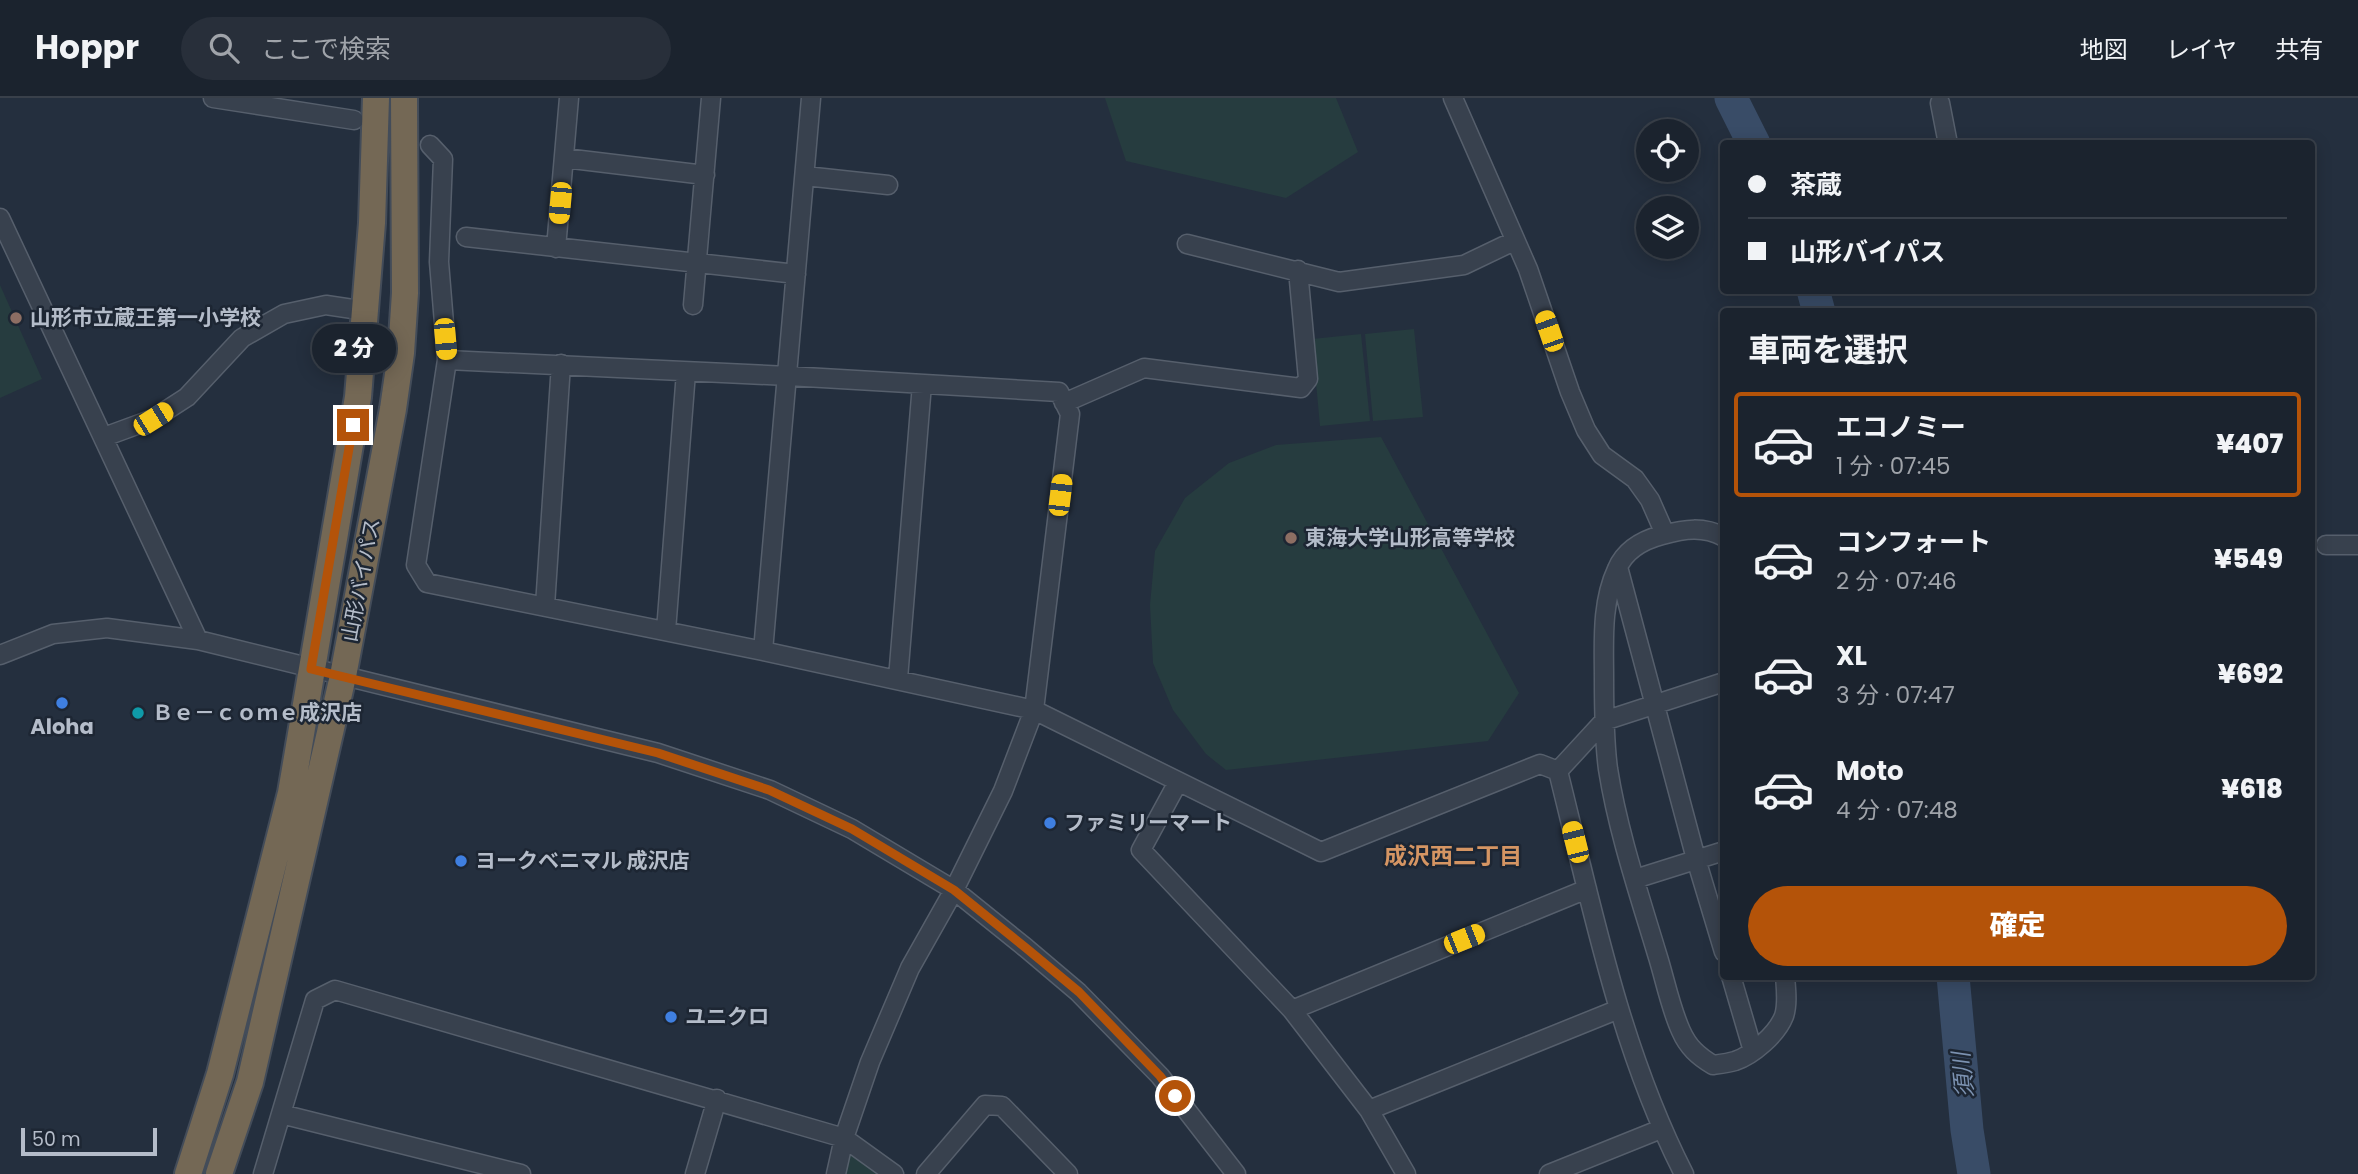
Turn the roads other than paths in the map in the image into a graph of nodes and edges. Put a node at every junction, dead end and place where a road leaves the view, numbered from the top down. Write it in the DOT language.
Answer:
graph roads {
  1 [pos="213,98"];
  2 [pos="376,98"];
  3 [pos="404,98"];
  4 [pos="569,98"];
  5 [pos="711,98"];
  6 [pos="811,98"];
  7 [pos="1452,98"];
  8 [pos="1942,100"];
  9 [pos="354,120"];
  10 [pos="1947,140"];
  11 [pos="430,145"];
  12 [pos="564,158"];
  13 [pos="705,175"];
  14 [pos="805,176"];
  15 [pos="888,185"];
  16 [pos="0,218"];
  17 [pos="466,237"];
  18 [pos="1514,241"];
  19 [pos="1187,244"];
  20 [pos="556,248"];
  21 [pos="697,263"];
  22 [pos="1298,270"];
  23 [pos="796,274"];
  24 [pos="693,305"];
  25 [pos="366,311"];
  26 [pos="447,360"];
  27 [pos="561,364"];
  28 [pos="686,372"];
  29 [pos="788,376"];
  30 [pos="922,384"];
  31 [pos="1064,402"];
  32 [pos="104,437"];
  33 [pos="1665,534"];
  34 [pos="1720,536"];
  35 [pos="2326,545"];
  36 [pos="2358,545"];
  37 [pos="1618,566"];
  38 [pos="545,606"];
  39 [pos="666,631"];
  40 [pos="198,640"];
  41 [pos="763,651"];
  42 [pos="0,655"];
  43 [pos="311,669"];
  44 [pos="343,676"];
  45 [pos="898,679"];
  46 [pos="1720,683"];
  47 [pos="1655,705"];
  48 [pos="1034,710"];
  49 [pos="1604,721"];
  50 [pos="1558,771"];
  51 [pos="1178,782"];
  52 [pos="1720,851"];
  53 [pos="1696,859"];
  54 [pos="1635,879"];
  55 [pos="1587,889"];
  56 [pos="954,890"];
  57 [pos="1720,939"];
  58 [pos="1732,980"];
  59 [pos="1785,980"];
  60 [pos="1619,1009"];
  61 [pos="1293,1010"];
  62 [pos="1753,1051"];
  63 [pos="717,1099"];
  64 [pos="1369,1110"];
  65 [pos="282,1114"];
  66 [pos="1661,1129"];
  67 [pos="844,1138"];
  68 [pos="188,1174"];
  69 [pos="219,1174"];
  70 [pos="263,1174"];
  71 [pos="521,1174"];
  72 [pos="695,1174"];
  73 [pos="836,1174"];
  74 [pos="894,1174"];
  75 [pos="926,1174"];
  76 [pos="1068,1174"];
  77 [pos="1236,1174"];
  78 [pos="1406,1174"];
  79 [pos="1549,1174"];
  80 [pos="1684,1174"];
  1 -- 9 [label="street"];
  2 -- 25 [label="highway, 山形バイパス"];
  3 -- 44 [label="highway, 山形バイパス"];
  4 -- 12 [label="street"];
  5 -- 13 [label="street"];
  6 -- 14 [label="street"];
  7 -- 18 [label="street"];
  8 -- 10 [label="street"];
  11 -- 26 [label="street"];
  12 -- 13 [label="street"];
  12 -- 20 [label="street"];
  13 -- 21 [label="street"];
  14 -- 15 [label="street"];
  14 -- 23 [label="street"];
  16 -- 32 [label="street"];
  17 -- 20 [label="street"];
  18 -- 22 [label="street"];
  18 -- 33 [label="street"];
  19 -- 22 [label="street"];
  20 -- 21 [label="street"];
  21 -- 23 [label="street"];
  21 -- 24 [label="street"];
  22 -- 31 [label="street"];
  23 -- 29 [label="street"];
  25 -- 32 [label="street"];
  25 -- 43 [label="highway, 山形バイパス"];
  26 -- 27 [label="street"];
  26 -- 38 [label="street"];
  27 -- 28 [label="street"];
  27 -- 38 [label="street"];
  28 -- 29 [label="street"];
  28 -- 39 [label="street"];
  29 -- 30 [label="street"];
  29 -- 41 [label="street"];
  30 -- 31 [label="street"];
  30 -- 45 [label="street"];
  31 -- 48 [label="street"];
  32 -- 40 [label="street"];
  33 -- 34 [label="street"];
  33 -- 37 [label="street"];
  35 -- 36 [label="street"];
  37 -- 47 [label="street"];
  37 -- 49 [label="street"];
  38 -- 39 [label="street"];
  39 -- 41 [label="street"];
  40 -- 42 [label="street"];
  40 -- 43 [label="street"];
  41 -- 45 [label="street"];
  43 -- 44 [label="street"];
  43 -- 68 [label="highway, 山形バイパス"];
  44 -- 56 [label="street"];
  44 -- 69 [label="highway, 山形バイパス"];
  45 -- 48 [label="street"];
  46 -- 47 [label="street"];
  47 -- 49 [label="street"];
  47 -- 53 [label="street"];
  48 -- 51 [label="street"];
  48 -- 56 [label="street"];
  49 -- 50 [label="street"];
  49 -- 54 [label="street"];
  50 -- 51 [label="street"];
  50 -- 55 [label="street"];
  51 -- 61 [label="street"];
  52 -- 53 [label="street"];
  53 -- 54 [label="street"];
  53 -- 57 [label="street"];
  54 -- 62 [label="street"];
  55 -- 60 [label="street"];
  55 -- 61 [label="street"];
  56 -- 67 [label="street"];
  56 -- 77 [label="street"];
  58 -- 62 [label="street"];
  59 -- 62 [label="street"];
  60 -- 64 [label="street"];
  60 -- 66 [label="street"];
  61 -- 64 [label="street"];
  63 -- 65 [label="street"];
  63 -- 67 [label="street"];
  63 -- 72 [label="street"];
  64 -- 78 [label="street"];
  65 -- 70 [label="street"];
  65 -- 71 [label="street"];
  66 -- 79 [label="street"];
  66 -- 80 [label="street"];
  67 -- 73 [label="street"];
  67 -- 74 [label="street"];
  75 -- 76 [label="street"];
}
